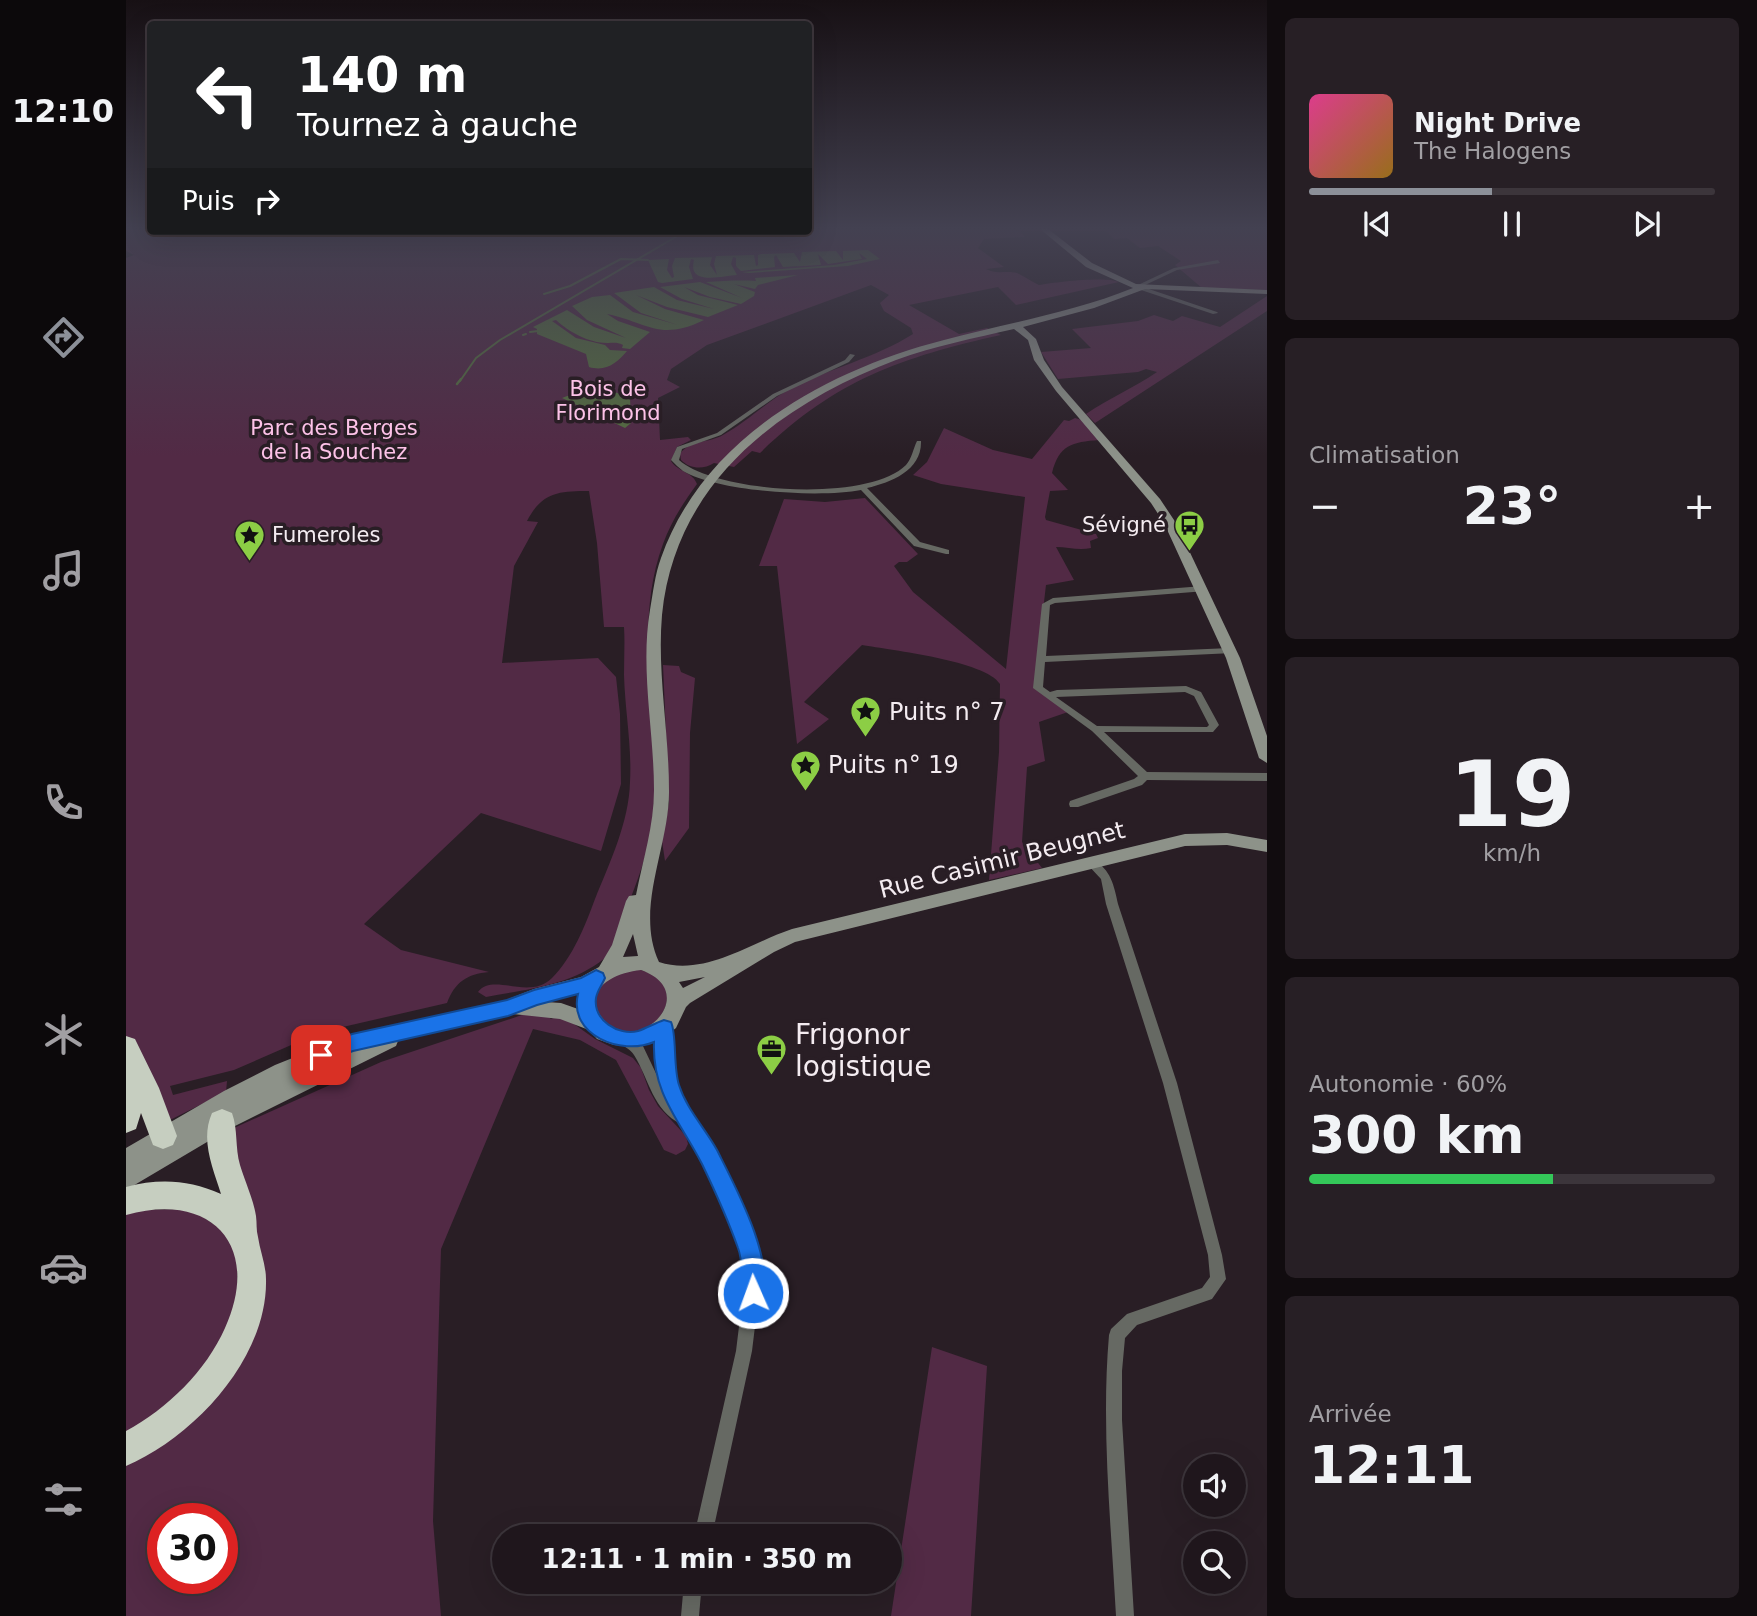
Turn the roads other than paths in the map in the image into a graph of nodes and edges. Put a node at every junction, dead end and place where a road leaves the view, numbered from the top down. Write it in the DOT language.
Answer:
graph roads {
  1 [pos="1100,304"];
  2 [pos="1190,304"];
  3 [pos="1215,313"];
  4 [pos="1016,326"];
  5 [pos="852,355"];
  6 [pos="919,442"];
  7 [pos="711,477"];
  8 [pos="862,487"];
  9 [pos="946,552"];
  10 [pos="1203,589"];
  11 [pos="1230,651"];
  12 [pos="1041,659"];
  13 [pos="1049,696"];
  14 [pos="1095,729"];
  15 [pos="1264,732"];
  16 [pos="1267,758"];
  17 [pos="1144,776"];
  18 [pos="1267,778"];
  19 [pos="1074,804"];
  20 [pos="1267,846"];
  21 [pos="1093,864"];
  22 [pos="645,884"];
  23 [pos="753,954"];
  24 [pos="657,968"];
  25 [pos="602,974"];
  26 [pos="677,1003"];
  27 [pos="508,1008"];
  28 [pos="593,1023"];
  29 [pos="664,1028"];
  30 [pos="409,1029"];
  31 [pos="624,1040"];
  32 [pos="126,1047"];
  33 [pos="139,1074"];
  34 [pos="257,1084"];
  35 [pos="126,1120"];
  36 [pos="222,1122"];
  37 [pos="687,1123"];
  38 [pos="163,1136"];
  39 [pos="196,1136"];
  40 [pos="126,1159"];
  41 [pos="126,1180"];
  42 [pos="126,1201"];
  43 [pos="242,1235"];
  44 [pos="126,1449"];
  45 [pos="706,1524"];
  46 [pos="692,1594"];
  47 [pos="690,1616"];
  48 [pos="1125,1616"];
  1 -- 4 [label="main road"];
  2 -- 3 [label="street"];
  4 -- 7 [label="main road"];
  4 -- 10 [label="main road"];
  5 -- 7 [label="street"];
  6 -- 8 [label="street"];
  7 -- 8 [label="street"];
  7 -- 22 [label="main road"];
  8 -- 9 [label="street"];
  10 -- 11 [label="main road"];
  10 -- 12 [label="street"];
  11 -- 12 [label="street"];
  11 -- 15 [label="main road"];
  12 -- 13 [label="street"];
  13 -- 14 [label="street"];
  13 -- 14 [label="street"];
  14 -- 17 [label="street"];
  15 -- 16 [label="main road"];
  17 -- 18 [label="street"];
  17 -- 19 [label="street"];
  20 -- 21 [label="main road, Rue Casimir Beugnet"];
  21 -- 23 [label="main road, Rue Casimir Beugnet"];
  21 -- 48 [label="street"];
  22 -- 24 [label="main road"];
  22 -- 25 [label="main road"];
  23 -- 24 [label="main road"];
  23 -- 26 [label="main road"];
  24 -- 25 [label="main road"];
  24 -- 26 [label="main road"];
  25 -- 27 [label="main road"];
  25 -- 28 [label="main road"];
  26 -- 29 [label="main road"];
  27 -- 28 [label="main road"];
  27 -- 30 [label="main road"];
  28 -- 31 [label="main road"];
  29 -- 31 [label="main road"];
  29 -- 37 [label="street"];
  30 -- 34 [label="main road"];
  30 -- 36 [label="main road"];
  31 -- 37 [label="street"];
  32 -- 33 [label="highway"];
  33 -- 35 [label="highway"];
  33 -- 38 [label="highway"];
  34 -- 36 [label="main road"];
  34 -- 38 [label="main road"];
  36 -- 39 [label="main road"];
  36 -- 43 [label="highway"];
  37 -- 45 [label="street"];
  38 -- 39 [label="main road"];
  38 -- 40 [label="main road"];
  39 -- 41 [label="main road"];
  42 -- 43 [label="highway"];
  43 -- 44 [label="highway"];
  46 -- 47 [label="street"];
}
